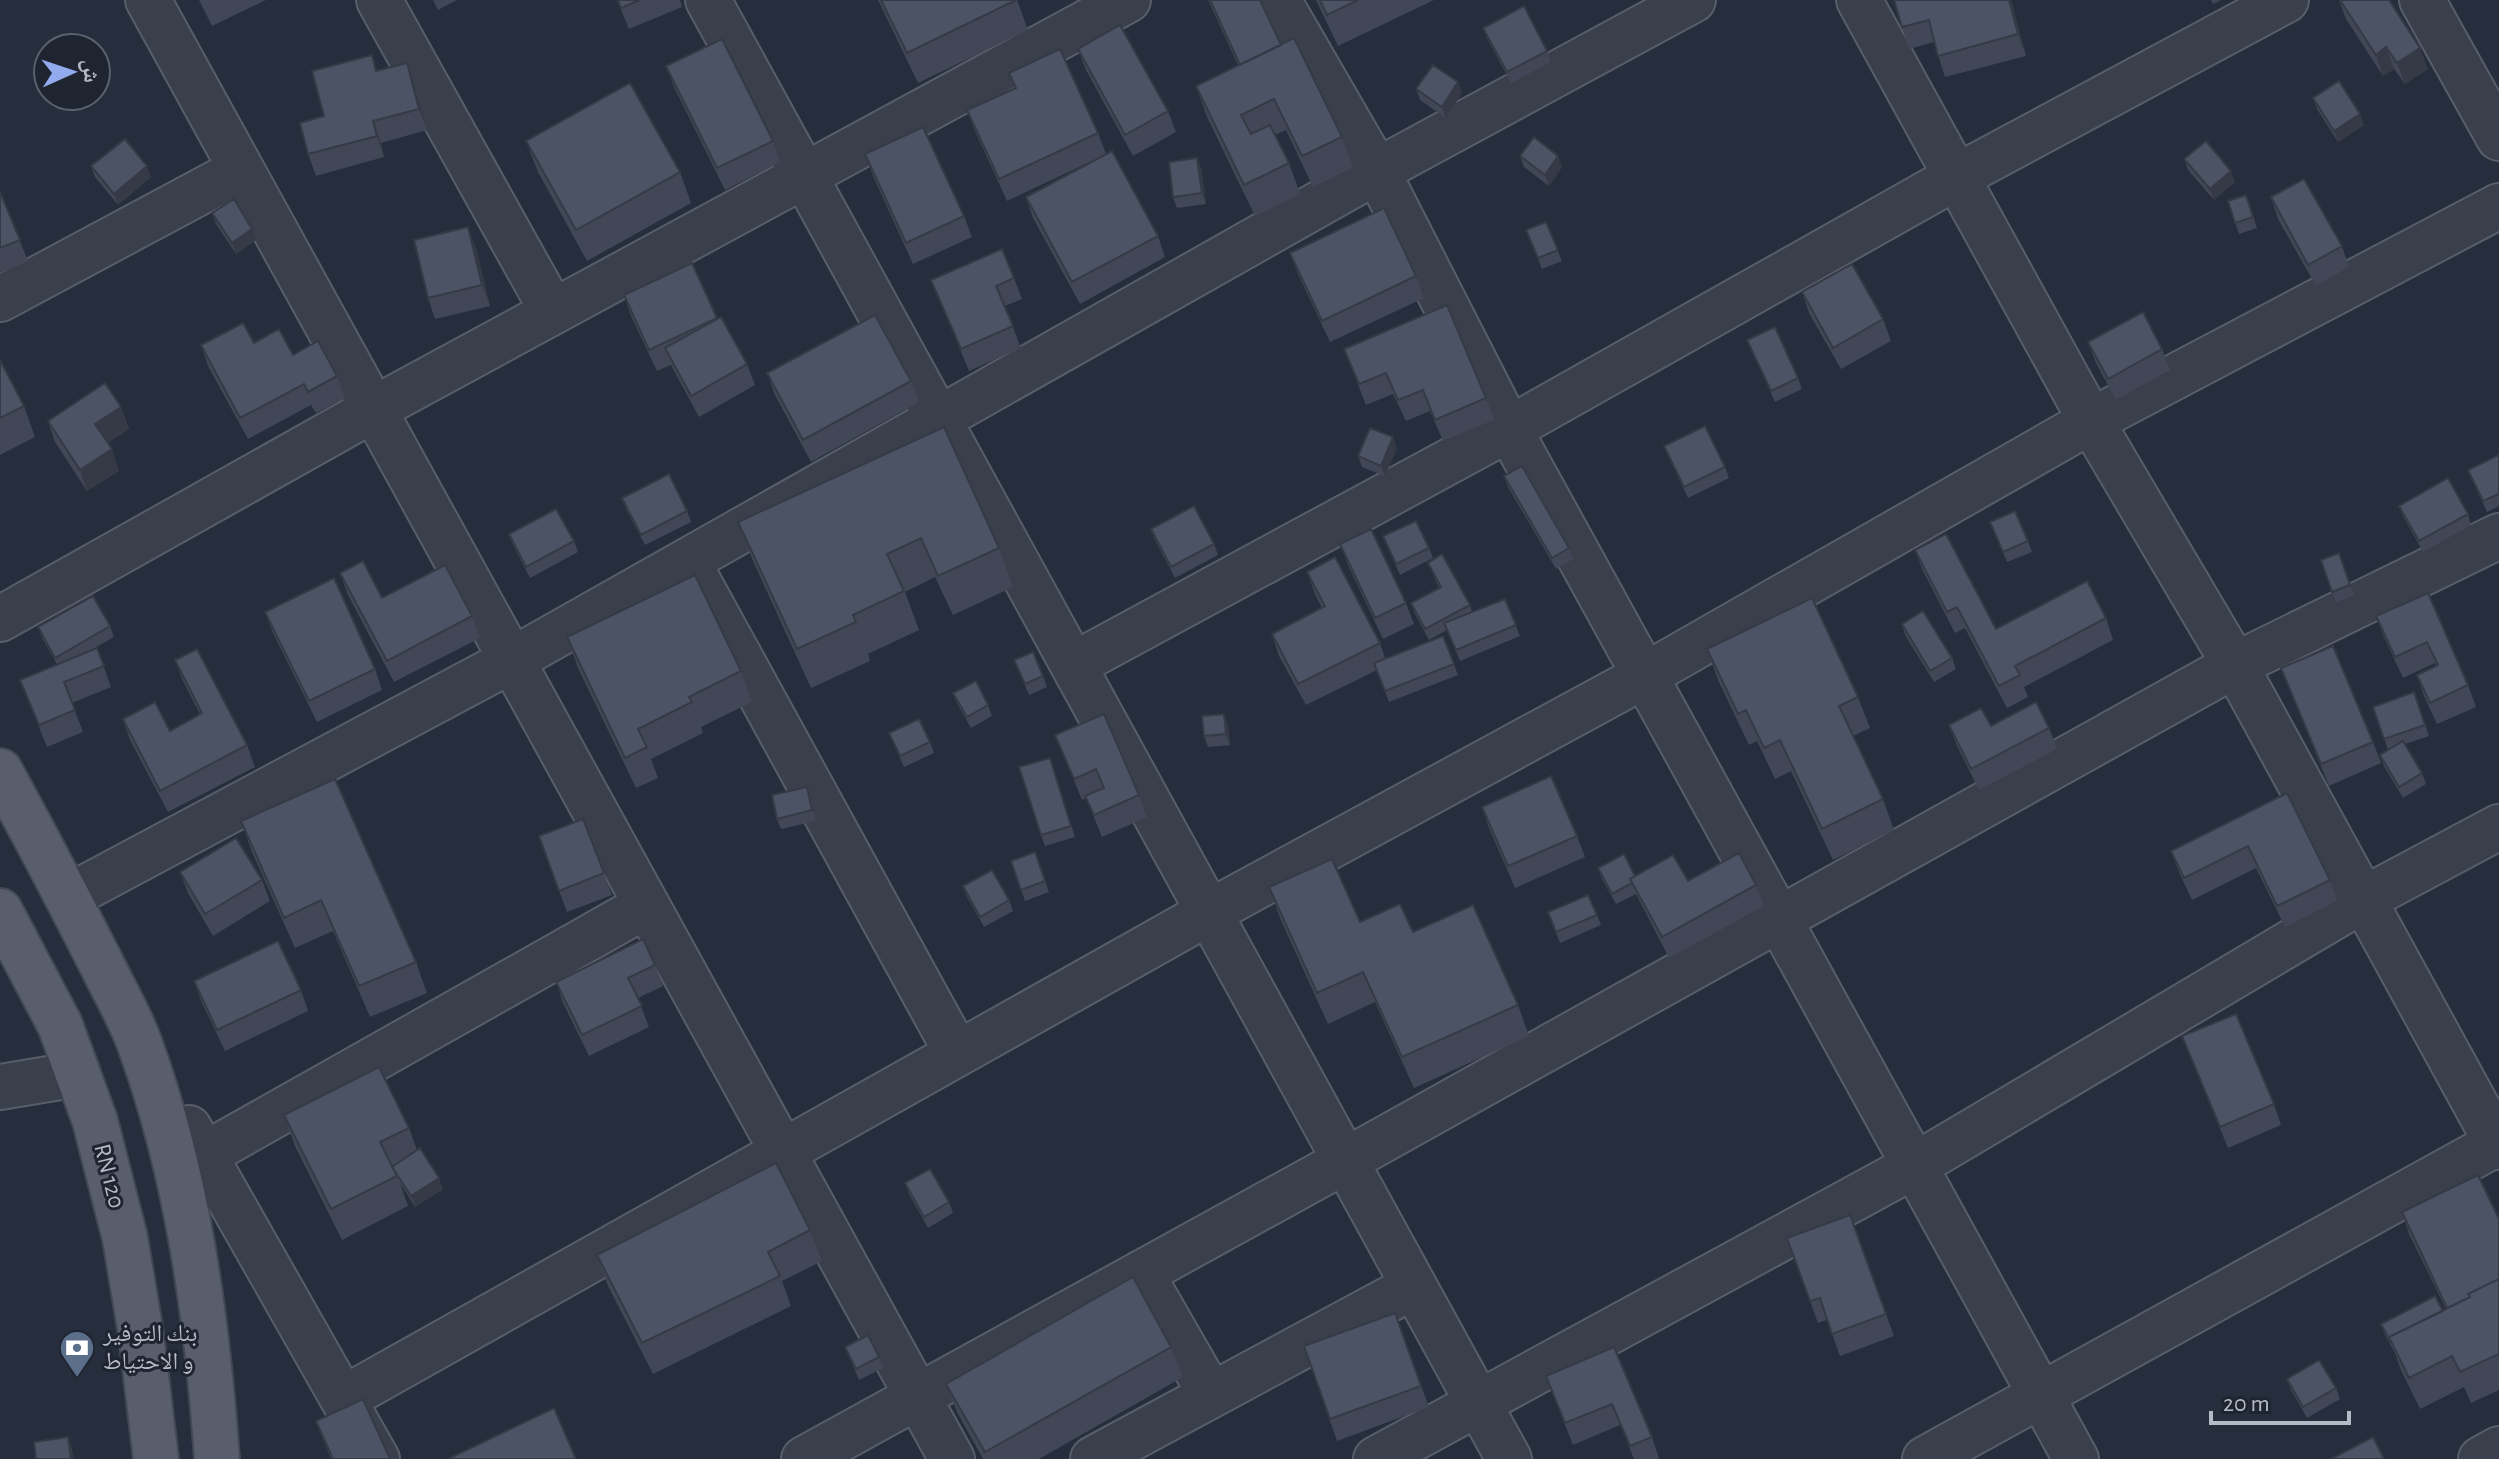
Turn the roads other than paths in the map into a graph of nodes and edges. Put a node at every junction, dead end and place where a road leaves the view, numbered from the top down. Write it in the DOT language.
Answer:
graph roads {
  1 [pos="148,0"];
  2 [pos="379,0"];
  3 [pos="708,0"];
  4 [pos="1128,0"];
  5 [pos="1278,0"];
  6 [pos="1693,0"];
  7 [pos="1859,0"];
  8 [pos="2286,0"];
  9 [pos="2422,0"];
  10 [pos="2499,138"];
  11 [pos="241,170"];
  12 [pos="1377,171"];
  13 [pos="804,175"];
  14 [pos="1958,176"];
  15 [pos="2499,206"];
  16 [pos="0,299"];
  17 [pos="553,312"];
  18 [pos="374,409"];
  19 [pos="938,421"];
  20 [pos="2091,421"];
  21 [pos="1509,429"];
  22 [pos="2499,536"];
  23 [pos="687,561"];
  24 [pos="0,619"];
  25 [pos="512,660"];
  26 [pos="1073,665"];
  27 [pos="2235,665"];
  28 [pos="1644,676"];
  29 [pos="0,771"];
  30 [pos="2499,827"];
  31 [pos="68,897"];
  32 [pos="2364,899"];
  33 [pos="647,905"];
  34 [pos="0,911"];
  35 [pos="1208,913"];
  36 [pos="1777,919"];
  37 [pos="138,1039"];
  38 [pos="957,1053"];
  39 [pos="78,1074"];
  40 [pos="0,1087"];
  41 [pos="2498,1144"];
  42 [pos="782,1151"];
  43 [pos="204,1155"];
  44 [pos="1345,1161"];
  45 [pos="1914,1166"];
  46 [pos="1141,1273"];
  47 [pos="1414,1286"];
  48 [pos="2040,1394"];
  49 [pos="1211,1395"];
  50 [pos="917,1396"];
  51 [pos="343,1399"];
  52 [pos="1479,1403"];
  53 [pos="2499,1449"];
  54 [pos="156,1459"];
  55 [pos="217,1459"];
  56 [pos="377,1459"];
  57 [pos="804,1459"];
  58 [pos="952,1459"];
  59 [pos="1093,1459"];
  60 [pos="1376,1459"];
  61 [pos="1509,1459"];
  62 [pos="1925,1459"];
  63 [pos="2076,1459"];
  64 [pos="2481,1459"];
  1 -- 11 [label="street"];
  2 -- 17 [label="street"];
  3 -- 13 [label="street"];
  4 -- 13 [label="street"];
  5 -- 12 [label="street"];
  6 -- 12 [label="street"];
  7 -- 14 [label="street"];
  8 -- 14 [label="street"];
  9 -- 10 [label="street"];
  11 -- 16 [label="street"];
  11 -- 18 [label="street"];
  12 -- 19 [label="street"];
  12 -- 21 [label="street"];
  13 -- 17 [label="street"];
  13 -- 19 [label="street"];
  14 -- 20 [label="street"];
  14 -- 21 [label="street"];
  15 -- 20 [label="street"];
  17 -- 18 [label="street"];
  18 -- 24 [label="street"];
  18 -- 25 [label="street"];
  19 -- 23 [label="street"];
  19 -- 26 [label="street"];
  20 -- 27 [label="street"];
  20 -- 28 [label="street"];
  21 -- 26 [label="street"];
  21 -- 28 [label="street"];
  22 -- 27 [label="street"];
  23 -- 25 [label="street"];
  23 -- 38 [label="street"];
  25 -- 31 [label="street"];
  25 -- 33 [label="street"];
  26 -- 35 [label="street"];
  27 -- 32 [label="street"];
  27 -- 36 [label="street"];
  28 -- 35 [label="street"];
  28 -- 36 [label="street"];
  29 -- 31 [label="main road"];
  30 -- 32 [label="street"];
  31 -- 37 [label="main road"];
  32 -- 41 [label="street"];
  32 -- 45 [label="street"];
  33 -- 42 [label="street"];
  33 -- 43 [label="street"];
  34 -- 39 [label="main road, RN 120"];
  35 -- 38 [label="street"];
  35 -- 44 [label="street"];
  36 -- 44 [label="street"];
  36 -- 45 [label="street"];
  37 -- 43 [label="street"];
  37 -- 55 [label="main road"];
  38 -- 42 [label="street"];
  39 -- 40 [label="street"];
  39 -- 54 [label="main road, RN 120"];
  41 -- 48 [label="street"];
  42 -- 50 [label="street"];
  42 -- 51 [label="street"];
  43 -- 51 [label="street"];
  44 -- 46 [label="street"];
  44 -- 47 [label="street"];
  45 -- 48 [label="street"];
  45 -- 52 [label="street"];
  46 -- 49 [label="street"];
  46 -- 50 [label="street"];
  47 -- 49 [label="street"];
  47 -- 52 [label="street"];
  48 -- 62 [label="street"];
  48 -- 63 [label="street"];
  49 -- 59 [label="street"];
  50 -- 57 [label="street"];
  50 -- 58 [label="street"];
  51 -- 56 [label="street"];
  52 -- 60 [label="street"];
  52 -- 61 [label="street"];
  53 -- 64 [label="street"];
}
